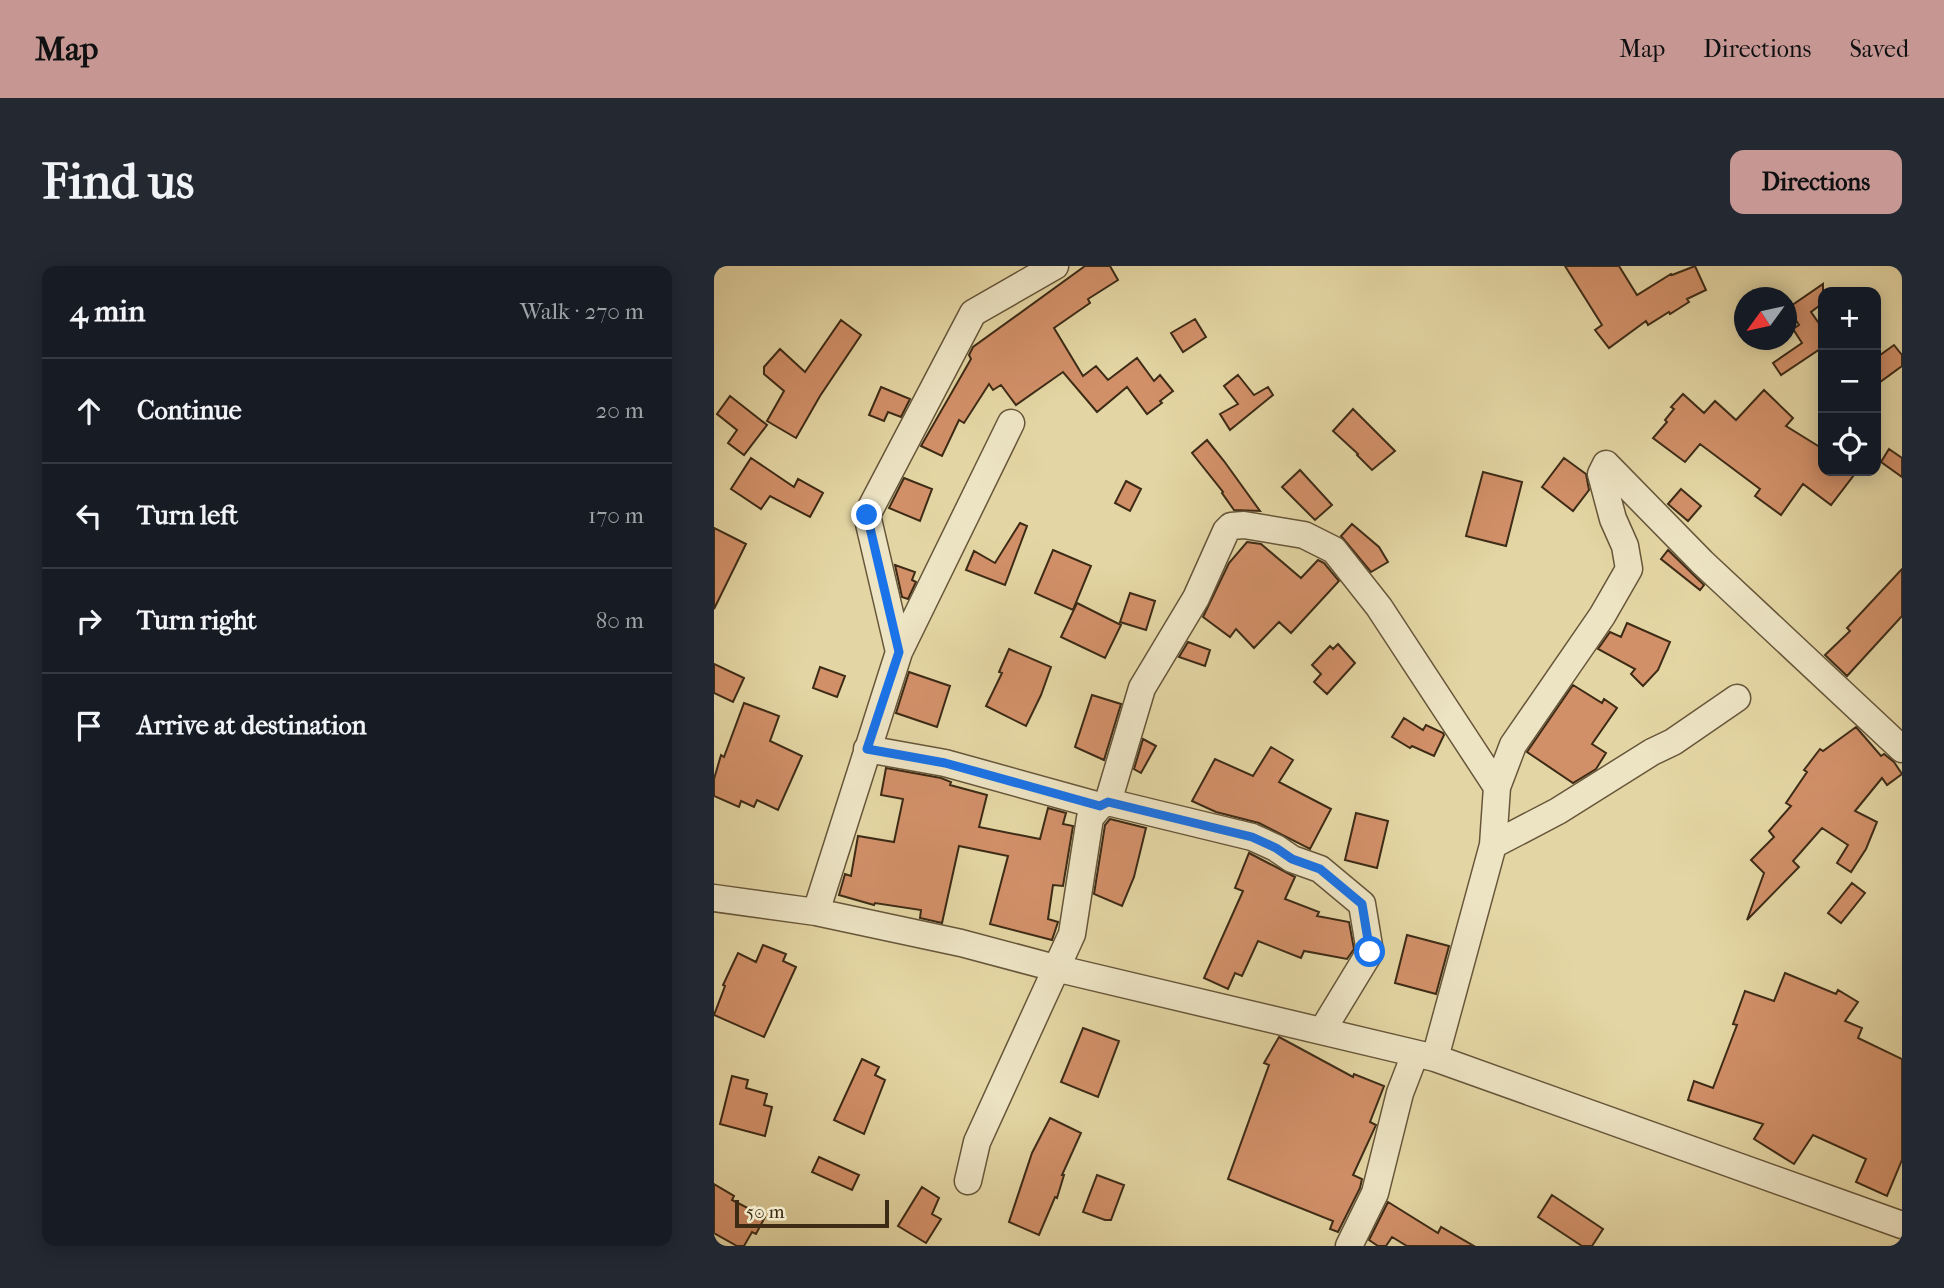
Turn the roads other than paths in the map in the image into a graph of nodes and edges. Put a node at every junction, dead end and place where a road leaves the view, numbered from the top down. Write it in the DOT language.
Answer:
graph roads {
  1 [pos="1055,266"];
  2 [pos="1011,423"];
  3 [pos="899,652"];
  4 [pos="1738,698"];
  5 [pos="867,749"];
  6 [pos="1902,749"];
  7 [pos="1497,787"];
  8 [pos="1104,804"];
  9 [pos="1493,845"];
  10 [pos="714,898"];
  11 [pos="816,912"];
  12 [pos="1055,968"];
  13 [pos="1322,1031"];
  14 [pos="1425,1056"];
  15 [pos="968,1181"];
  16 [pos="1902,1225"];
  17 [pos="1349,1246"];
  1 -- 3 [label="street"];
  2 -- 3 [label="street"];
  3 -- 5 [label="street"];
  4 -- 9 [label="street"];
  5 -- 8 [label="street"];
  5 -- 11 [label="street"];
  6 -- 7 [label="street"];
  7 -- 8 [label="street"];
  7 -- 9 [label="street"];
  8 -- 12 [label="street"];
  8 -- 13 [label="street"];
  9 -- 14 [label="street"];
  10 -- 11 [label="street"];
  11 -- 12 [label="street"];
  12 -- 13 [label="street"];
  12 -- 15 [label="street"];
  13 -- 14 [label="street"];
  14 -- 16 [label="street"];
  14 -- 17 [label="street"];
}
